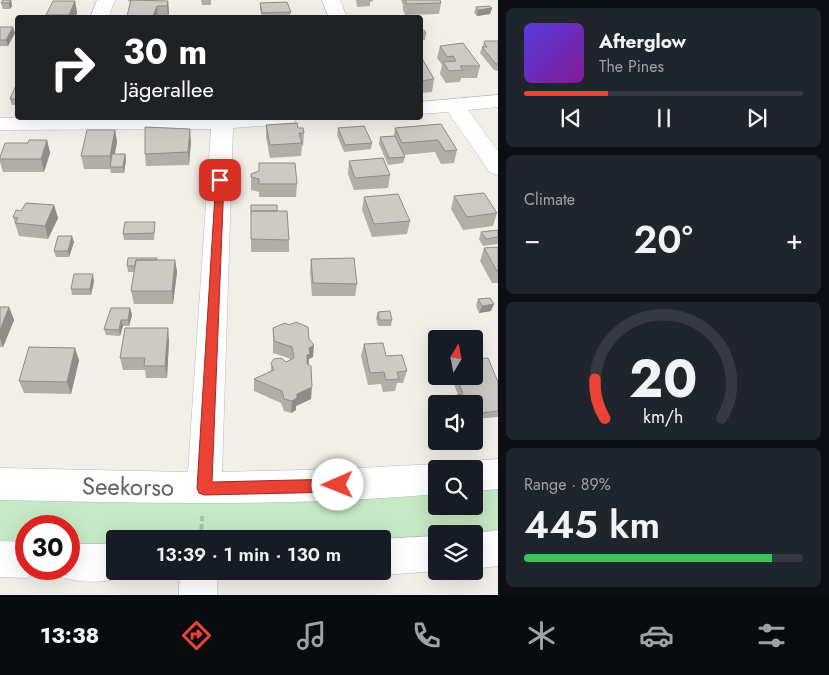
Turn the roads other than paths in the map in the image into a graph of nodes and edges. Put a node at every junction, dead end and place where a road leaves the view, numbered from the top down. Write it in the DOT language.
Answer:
graph roads {
  1 [pos="106,0"];
  2 [pos="331,0"];
  3 [pos="100,15"];
  4 [pos="337,15"];
  5 [pos="498,101"];
  6 [pos="455,106"];
  7 [pos="423,108"];
  8 [pos="254,120"];
  9 [pos="62,121"];
  10 [pos="222,122"];
  11 [pos="0,124"];
  12 [pos="498,168"];
  13 [pos="498,474"];
  14 [pos="483,475"];
  15 [pos="428,479"];
  16 [pos="0,484"];
  17 [pos="204,488"];
  18 [pos="498,548"];
  19 [pos="483,550"];
  20 [pos="428,554"];
  21 [pos="391,556"];
  22 [pos="0,559"];
  23 [pos="15,560"];
  24 [pos="80,562"];
  25 [pos="106,562"];
  26 [pos="199,580"];
  27 [pos="198,595"];
  1 -- 3 [label="street"];
  2 -- 4 [label="street"];
  5 -- 6 [label="street"];
  6 -- 7 [label="street"];
  6 -- 12 [label="street"];
  8 -- 10 [label="street"];
  9 -- 10 [label="street"];
  9 -- 11 [label="street"];
  10 -- 17 [label="street"];
  13 -- 14 [label="street"];
  15 -- 17 [label="street, Seekorso"];
  16 -- 17 [label="street, Seekorso"];
  18 -- 19 [label="street"];
  20 -- 21 [label="street"];
  22 -- 23 [label="street"];
  24 -- 25 [label="street"];
  26 -- 27 [label="street"];
}
